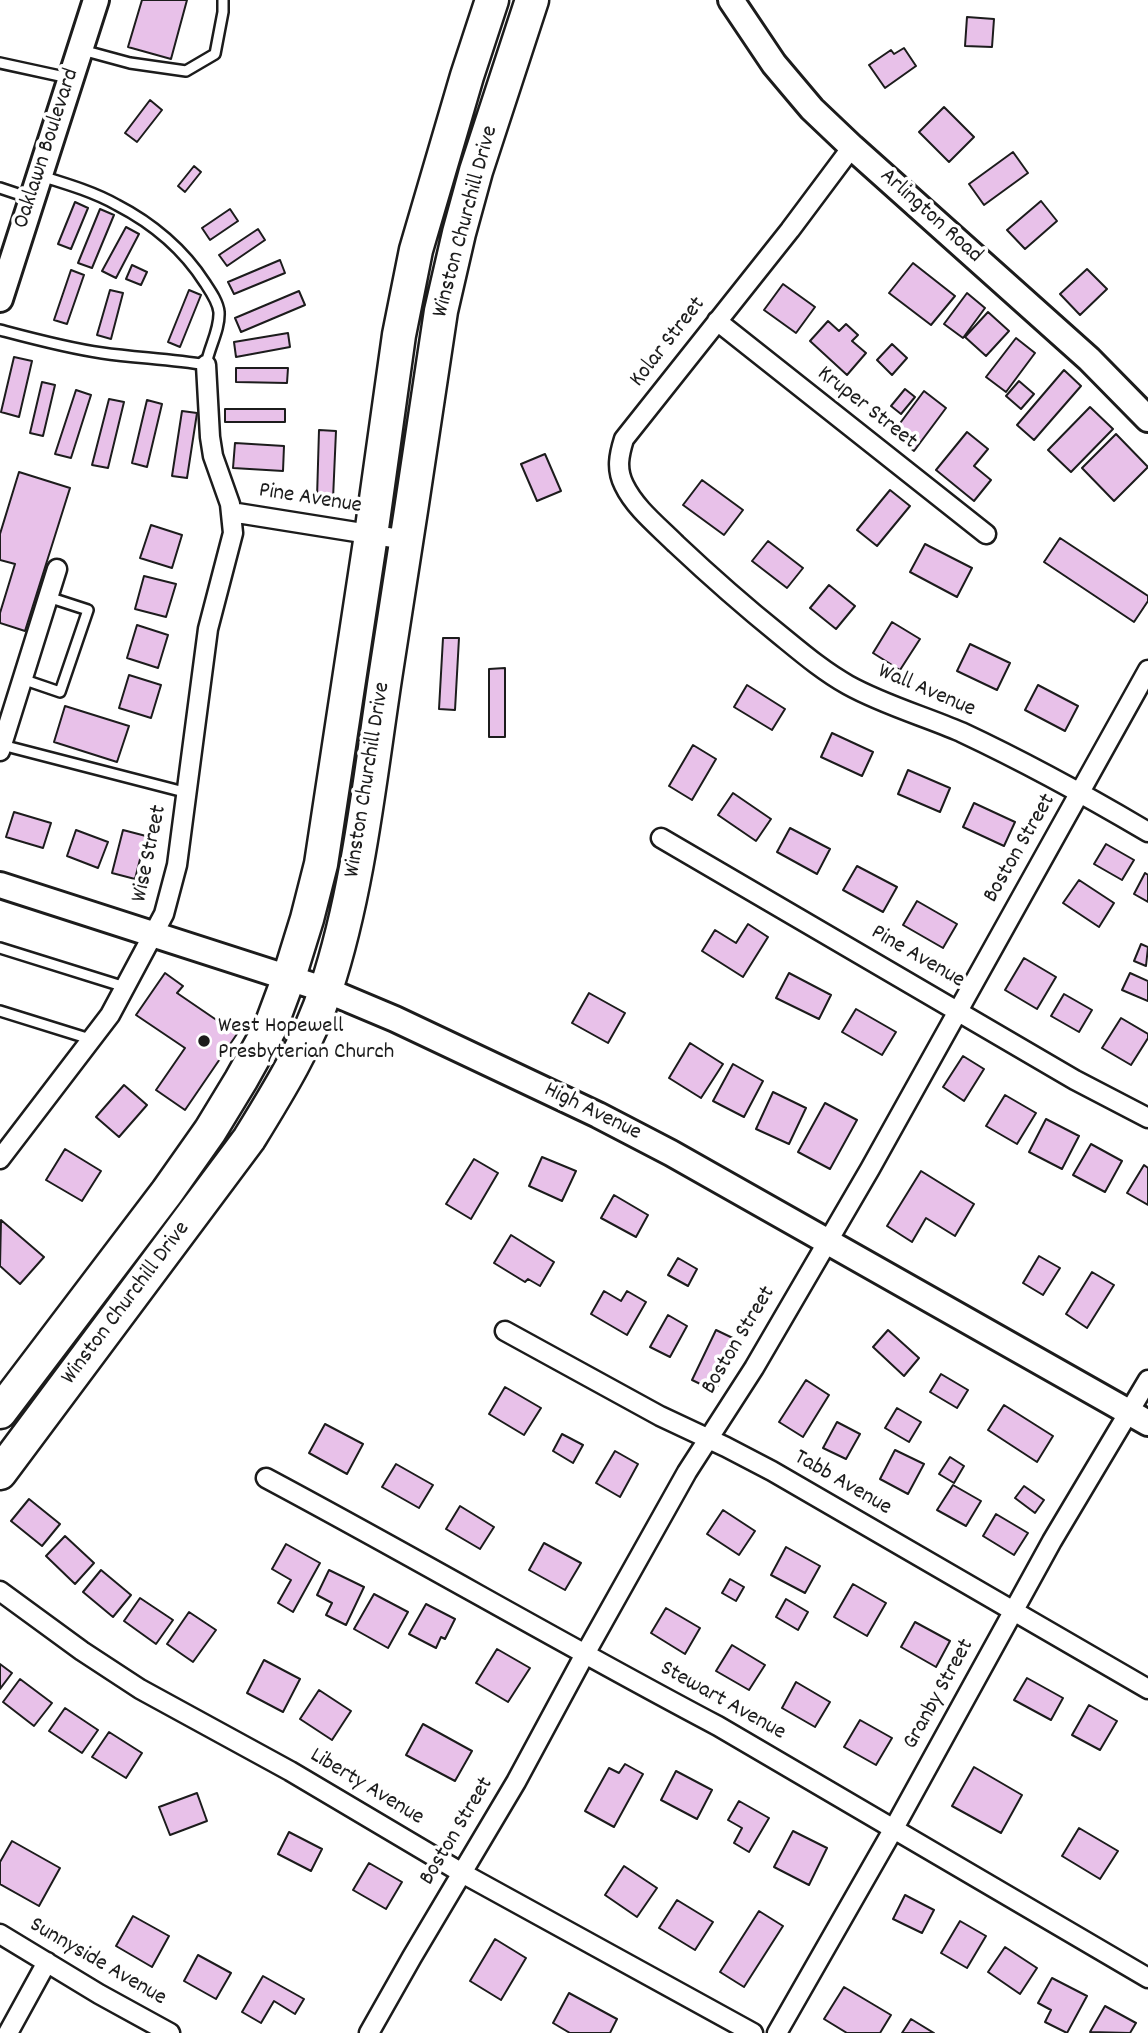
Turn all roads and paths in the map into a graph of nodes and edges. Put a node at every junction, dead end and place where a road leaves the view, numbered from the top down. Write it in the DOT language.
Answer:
graph roads {
  1 [pos="96,0"];
  2 [pos="223,0"];
  3 [pos="492,0"];
  4 [pos="532,0"];
  5 [pos="731,0"];
  6 [pos="80,50"];
  7 [pos="0,63"];
  8 [pos="71,78"];
  9 [pos="852,147"];
  10 [pos="40,175"];
  11 [pos="0,188"];
  12 [pos="32,199"];
  13 [pos="0,299"];
  14 [pos="717,321"];
  15 [pos="0,330"];
  16 [pos="206,365"];
  17 [pos="1148,419"];
  18 [pos="231,512"];
  19 [pos="986,534"];
  20 [pos="371,535"];
  21 [pos="406,540"];
  22 [pos="57,569"];
  23 [pos="703,570"];
  24 [pos="48,597"];
  25 [pos="1148,670"];
  26 [pos="22,679"];
  27 [pos="1,748"];
  28 [pos="1081,792"];
  29 [pos="188,793"];
  30 [pos="1148,832"];
  31 [pos="661,838"];
  32 [pos="1,888"];
  33 [pos="154,934"];
  34 [pos="0,948"];
  35 [pos="289,977"];
  36 [pos="125,987"];
  37 [pos="326,990"];
  38 [pos="958,1010"];
  39 [pos="0,1011"];
  40 [pos="90,1039"];
  41 [pos="1148,1118"];
  42 [pos="0,1159"];
  43 [pos="828,1240"];
  44 [pos="505,1331"];
  45 [pos="1148,1380"];
  46 [pos="8,1396"];
  47 [pos="1138,1417"];
  48 [pos="709,1439"];
  49 [pos="0,1473"];
  50 [pos="266,1478"];
  51 [pos="0,1591"];
  52 [pos="1015,1611"];
  53 [pos="585,1654"];
  54 [pos="1148,1689"];
  55 [pos="893,1830"];
  56 [pos="462,1873"];
  57 [pos="0,1934"];
  58 [pos="47,1962"];
  59 [pos="1148,1978"];
  60 [pos="8,2033"];
  61 [pos="170,2033"];
  62 [pos="369,2033"];
  63 [pos="753,2033"];
  64 [pos="776,2033"];
  1 -- 6 [label="street, Oaklawn Boulevard"];
  2 -- 6 [label="lane"];
  3 -- 20 [label="highway, Winston Churchill Drive"];
  4 -- 21 [label="highway, Winston Churchill Drive"];
  5 -- 9 [label="street, Arlington Road"];
  6 -- 8 [label="street, Oaklawn Boulevard"];
  7 -- 8 [label="lane"];
  8 -- 10 [label="street, Oaklawn Boulevard"];
  9 -- 14 [label="street, Kolar Street"];
  9 -- 17 [label="street, Arlington Road"];
  10 -- 12 [label="street, Oaklawn Boulevard"];
  10 -- 16 [label="lane"];
  11 -- 12 [label="lane"];
  12 -- 13 [label="street, Oaklawn Boulevard"];
  14 -- 19 [label="street, Kruper Street"];
  14 -- 23 [label="street, Kolar Street"];
  15 -- 16 [label="lane"];
  16 -- 18 [label="street, Pine Avenue"];
  18 -- 20 [label="street, Pine Avenue"];
  18 -- 29 [label="street, Wise Street"];
  20 -- 21 [label="street, Pine Avenue"];
  20 -- 35 [label="highway, Winston Churchill Drive"];
  21 -- 37 [label="highway, Winston Churchill Drive"];
  22 -- 24 [label="street"];
  23 -- 28 [label="street, Wall Avenue"];
  24 -- 26 [label="street"];
  24 -- 26 [label="lane"];
  25 -- 28 [label="street, Boston Street"];
  26 -- 27 [label="street"];
  27 -- 29 [label="lane"];
  28 -- 30 [label="street, Wall Avenue"];
  28 -- 38 [label="street, Boston Street"];
  29 -- 33 [label="street, Wise Street"];
  31 -- 38 [label="street, Pine Avenue"];
  32 -- 33 [label="street, High Avenue"];
  33 -- 35 [label="street, High Avenue"];
  33 -- 36 [label="street, Wise Street"];
  34 -- 36 [label="lane"];
  35 -- 37 [label="street, High Avenue"];
  35 -- 46 [label="highway, Winston Churchill Drive"];
  36 -- 40 [label="street, Wise Street"];
  37 -- 43 [label="street, High Avenue"];
  37 -- 49 [label="highway, Winston Churchill Drive"];
  38 -- 41 [label="street, Pine Avenue"];
  38 -- 43 [label="street, Boston Street"];
  39 -- 40 [label="lane"];
  40 -- 42 [label="street, Wise Street"];
  43 -- 47 [label="street, High Avenue"];
  43 -- 48 [label="street, Boston Street"];
  44 -- 48 [label="street, Tabb Avenue"];
  45 -- 47 [label="street, Granby Street"];
  47 -- 52 [label="street, Granby Street"];
  48 -- 52 [label="street, Tabb Avenue"];
  48 -- 53 [label="street, Boston Street"];
  50 -- 53 [label="street, Stewart Avenue"];
  51 -- 56 [label="street, Liberty Avenue"];
  52 -- 54 [label="street, Tabb Avenue"];
  52 -- 55 [label="street, Granby Street"];
  53 -- 55 [label="street, Stewart Avenue"];
  53 -- 56 [label="street, Boston Street"];
  55 -- 59 [label="street, Stewart Avenue"];
  55 -- 64 [label="street, Granby Street"];
  56 -- 62 [label="street, Boston Street"];
  56 -- 63 [label="street, Liberty Avenue"];
  57 -- 58 [label="street, Sunnyside Avenue"];
  58 -- 60 [label="street"];
  58 -- 61 [label="street, Sunnyside Avenue"];
}
